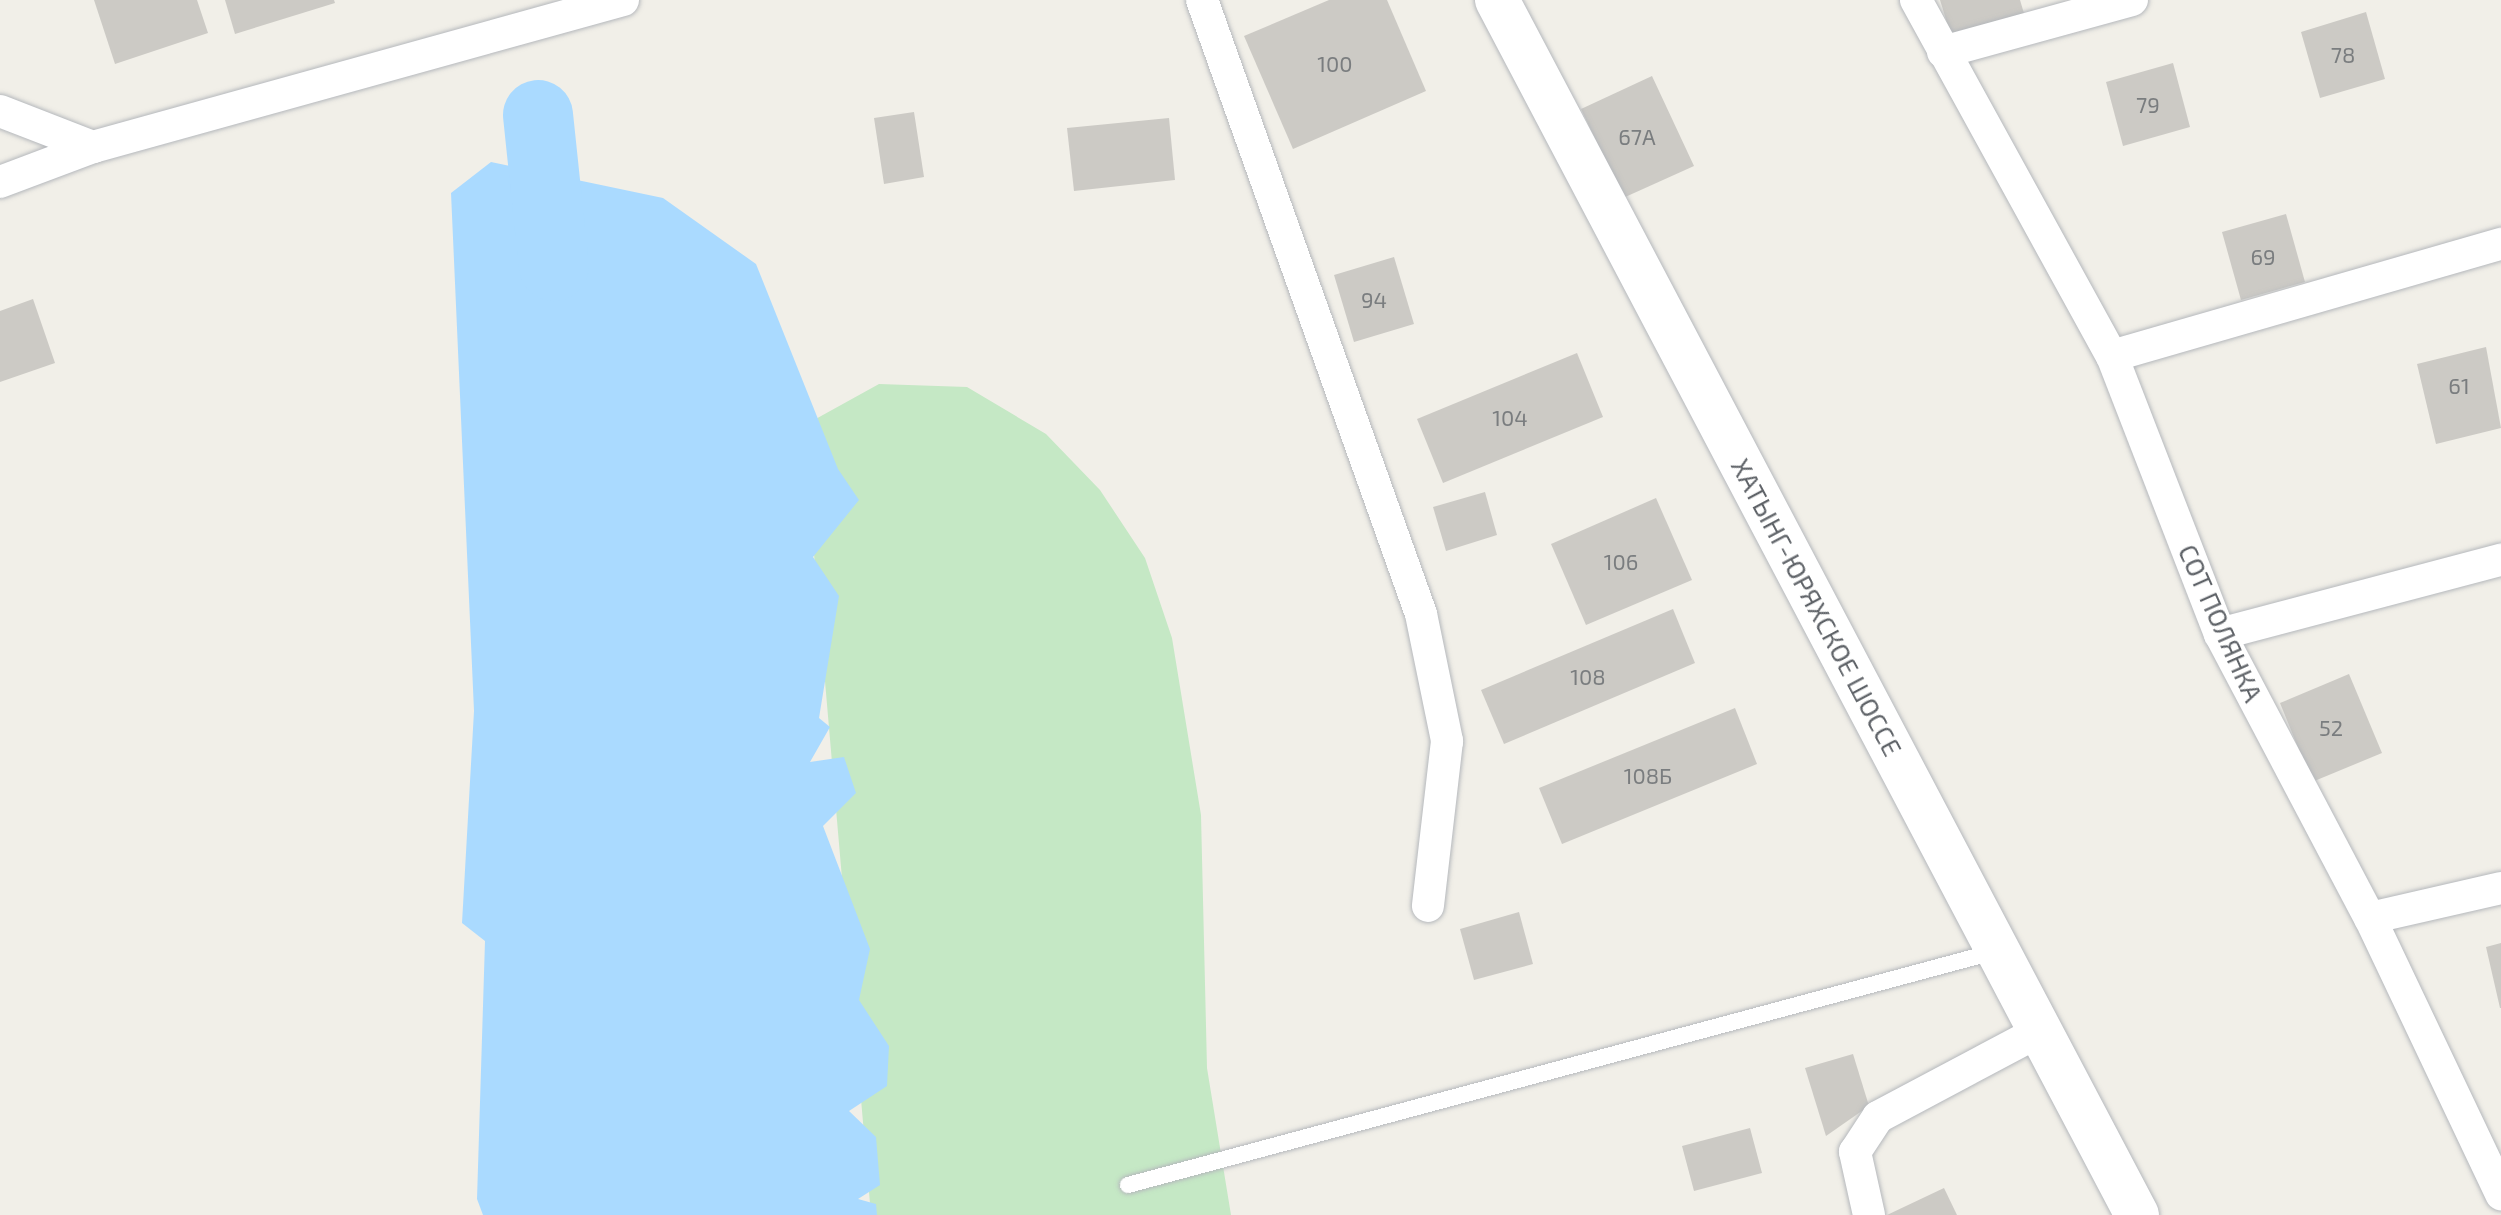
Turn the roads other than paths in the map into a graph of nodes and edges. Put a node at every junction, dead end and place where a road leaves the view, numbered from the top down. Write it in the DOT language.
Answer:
graph roads {
  1 [pos="623,0"];
  2 [pos="1202,0"];
  3 [pos="1497,0"];
  4 [pos="1916,0"];
  5 [pos="2132,0"];
  6 [pos="1943,52"];
  7 [pos="0,111"];
  8 [pos="93,147"];
  9 [pos="0,182"];
  10 [pos="2501,244"];
  11 [pos="2112,356"];
  12 [pos="2501,560"];
  13 [pos="2220,634"];
  14 [pos="2501,888"];
  15 [pos="1428,906"];
  16 [pos="2370,918"];
  17 [pos="1999,951"];
  18 [pos="2040,1031"];
  19 [pos="1128,1185"];
  20 [pos="2500,1190"];
  21 [pos="1869,1215"];
  22 [pos="2137,1215"];
  1 -- 8 [label="street"];
  2 -- 15 [label="street"];
  3 -- 17 [label="main road, ХАТЫНГ-ЮРЯХСКОЕ ШОССЕ"];
  4 -- 6 [label="street, СОТ ПОЛЯНКА"];
  5 -- 6 [label="street"];
  6 -- 11 [label="street, СОТ ПОЛЯНКА"];
  7 -- 8 [label="street"];
  8 -- 9 [label="street"];
  10 -- 11 [label="street"];
  11 -- 13 [label="street, СОТ ПОЛЯНКА"];
  12 -- 13 [label="street"];
  13 -- 16 [label="street, СОТ ПОЛЯНКА"];
  14 -- 16 [label="street"];
  16 -- 20 [label="street, СОТ ПОЛЯНКА"];
  17 -- 18 [label="main road, ХАТЫНГ-ЮРЯХСКОЕ ШОССЕ"];
  17 -- 19 [label="lane"];
  18 -- 21 [label="street"];
  18 -- 22 [label="main road, ХАТЫНГ-ЮРЯХСКОЕ ШОССЕ"];
}
